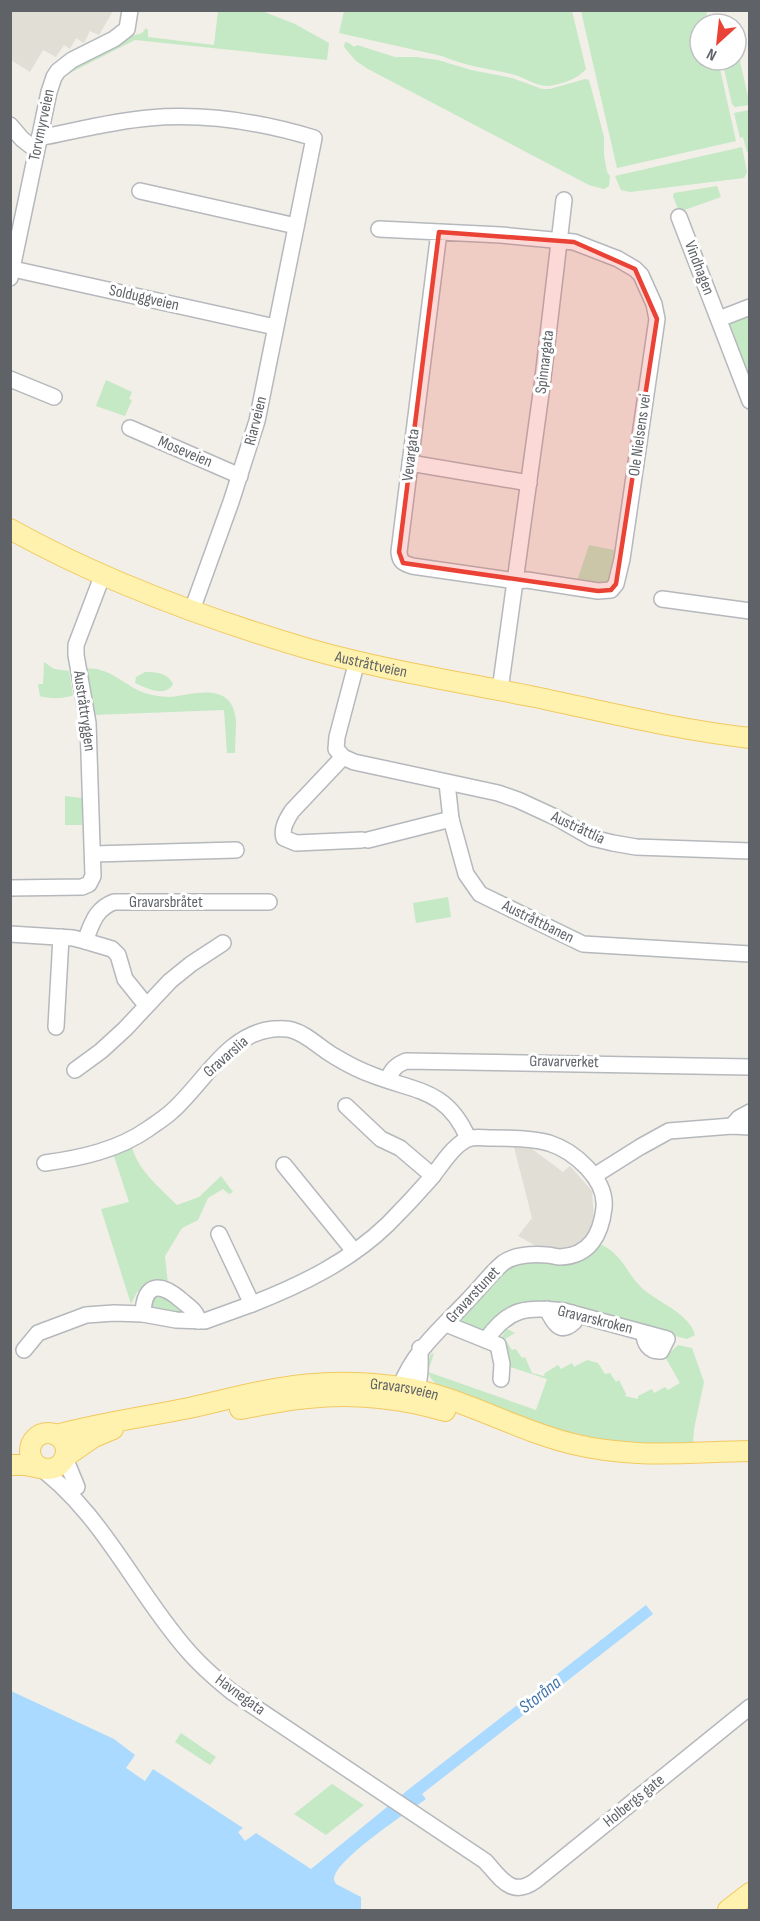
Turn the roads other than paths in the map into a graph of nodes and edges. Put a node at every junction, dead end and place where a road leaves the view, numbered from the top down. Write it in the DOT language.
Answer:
graph roads {
  1 [pos="130,10"];
  2 [pos="10,125"];
  3 [pos="38,144"];
  4 [pos="140,191"];
  5 [pos="564,200"];
  6 [pos="679,217"];
  7 [pos="296,226"];
  8 [pos="378,229"];
  9 [pos="439,232"];
  10 [pos="559,241"];
  11 [pos="12,274"];
  12 [pos="750,307"];
  13 [pos="719,319"];
  14 [pos="275,327"];
  15 [pos="10,379"];
  16 [pos="54,397"];
  17 [pos="750,401"];
  18 [pos="130,428"];
  19 [pos="410,463"];
  20 [pos="240,476"];
  21 [pos="529,483"];
  22 [pos="10,529"];
  23 [pos="103,574"];
  24 [pos="516,581"];
  25 [pos="662,599"];
  26 [pos="192,610"];
  27 [pos="750,611"];
  28 [pos="357,661"];
  29 [pos="500,690"];
  30 [pos="750,738"];
  31 [pos="343,757"];
  32 [pos="447,783"];
  33 [pos="451,819"];
  34 [pos="236,850"];
  35 [pos="750,851"];
  36 [pos="93,854"];
  37 [pos="10,888"];
  38 [pos="269,902"];
  39 [pos="10,934"];
  40 [pos="61,937"];
  41 [pos="85,941"];
  42 [pos="224,943"];
  43 [pos="750,954"];
  44 [pos="146,1005"];
  45 [pos="56,1027"];
  46 [pos="750,1067"];
  47 [pos="75,1070"];
  48 [pos="387,1080"];
  49 [pos="346,1106"];
  50 [pos="750,1112"];
  51 [pos="732,1126"];
  52 [pos="750,1127"];
  53 [pos="468,1138"];
  54 [pos="45,1163"];
  55 [pos="284,1165"];
  56 [pos="433,1176"];
  57 [pos="594,1176"];
  58 [pos="219,1234"];
  59 [pos="354,1251"];
  60 [pos="252,1304"];
  61 [pos="143,1314"];
  62 [pos="198,1321"];
  63 [pos="446,1324"];
  64 [pos="667,1339"];
  65 [pos="486,1340"];
  66 [pos="24,1350"];
  67 [pos="501,1379"];
  68 [pos="408,1393"];
  69 [pos="56,1435"];
  70 [pos="750,1451"];
  71 [pos="65,1457"];
  72 [pos="10,1460"];
  73 [pos="750,1462"];
  74 [pos="10,1465"];
  75 [pos="40,1468"];
  76 [pos="77,1487"];
  77 [pos="750,1707"];
  78 [pos="516,1889"];
  79 [pos="750,1893"];
  80 [pos="728,1911"];
  1 -- 3 [label="street, Torvmyrveien"];
  2 -- 3 [label="street"];
  3 -- 7 [label="street, Riarveien"];
  3 -- 11 [label="street, Torvmyrveien"];
  4 -- 7 [label="street"];
  5 -- 10 [label="street, Spinnargata"];
  6 -- 13 [label="street, Vindhagen"];
  7 -- 14 [label="street, Riarveien"];
  8 -- 9 [label="street"];
  9 -- 10 [label="street"];
  9 -- 19 [label="street, Vevargata"];
  10 -- 21 [label="street, Spinnargata"];
  10 -- 24 [label="street, Ole Nielsens vei"];
  11 -- 14 [label="street, Solduggveien"];
  12 -- 13 [label="street"];
  13 -- 17 [label="street, Vindhagen"];
  14 -- 20 [label="street, Riarveien"];
  15 -- 16 [label="street"];
  18 -- 20 [label="street, Moseveien"];
  19 -- 21 [label="street"];
  19 -- 24 [label="street, Vevargata"];
  20 -- 26 [label="street, Riarveien"];
  21 -- 24 [label="street, Spinnargata"];
  22 -- 23 [label="main road, Austråttveien"];
  23 -- 26 [label="main road, Austråttveien"];
  23 -- 36 [label="street, Austråttryggen"];
  24 -- 29 [label="street, Spinnargata"];
  25 -- 27 [label="street"];
  26 -- 28 [label="main road, Austråttveien"];
  28 -- 29 [label="main road, Austråttveien"];
  28 -- 31 [label="street"];
  29 -- 30 [label="main road, Austråttveien"];
  31 -- 32 [label="street"];
  31 -- 33 [label="street"];
  32 -- 33 [label="street, Austråttbanen"];
  32 -- 35 [label="street, Austråttlia"];
  33 -- 43 [label="street, Austråttbanen"];
  34 -- 36 [label="street"];
  36 -- 37 [label="street, Austråttryggen"];
  38 -- 41 [label="street, Gravarsbråtet"];
  39 -- 40 [label="street"];
  40 -- 41 [label="street"];
  40 -- 45 [label="street"];
  41 -- 44 [label="street"];
  42 -- 44 [label="street"];
  44 -- 47 [label="street"];
  46 -- 48 [label="street, Gravarverket"];
  48 -- 53 [label="street, Gravarslia"];
  48 -- 54 [label="street, Gravarslia"];
  49 -- 56 [label="street"];
  50 -- 51 [label="street"];
  51 -- 52 [label="street"];
  51 -- 57 [label="street"];
  53 -- 56 [label="street"];
  53 -- 57 [label="street, Gravarstunet"];
  55 -- 59 [label="street"];
  56 -- 59 [label="street"];
  57 -- 63 [label="street, Gravarstunet"];
  58 -- 60 [label="street"];
  59 -- 60 [label="street"];
  60 -- 62 [label="street"];
  61 -- 62 [label="street"];
  61 -- 62 [label="street"];
  61 -- 66 [label="street"];
  63 -- 65 [label="street"];
  63 -- 68 [label="street, Gravarstunet"];
  64 -- 65 [label="street, Gravarskroken"];
  65 -- 67 [label="street"];
  68 -- 69 [label="main road, Gravarsveien"];
  68 -- 70 [label="main road, Gravarsveien"];
  68 -- 71 [label="main road, Gravarsveien"];
  68 -- 73 [label="main road, Gravarsveien"];
  69 -- 71 [label="main road"];
  69 -- 71 [label="main road"];
  71 -- 76 [label="street"];
  72 -- 75 [label="street, Havnegata"];
  74 -- 75 [label="main road"];
  75 -- 78 [label="street, Havnegata"];
  77 -- 78 [label="street, Holbergs gate"];
  79 -- 80 [label="main road"];
}
